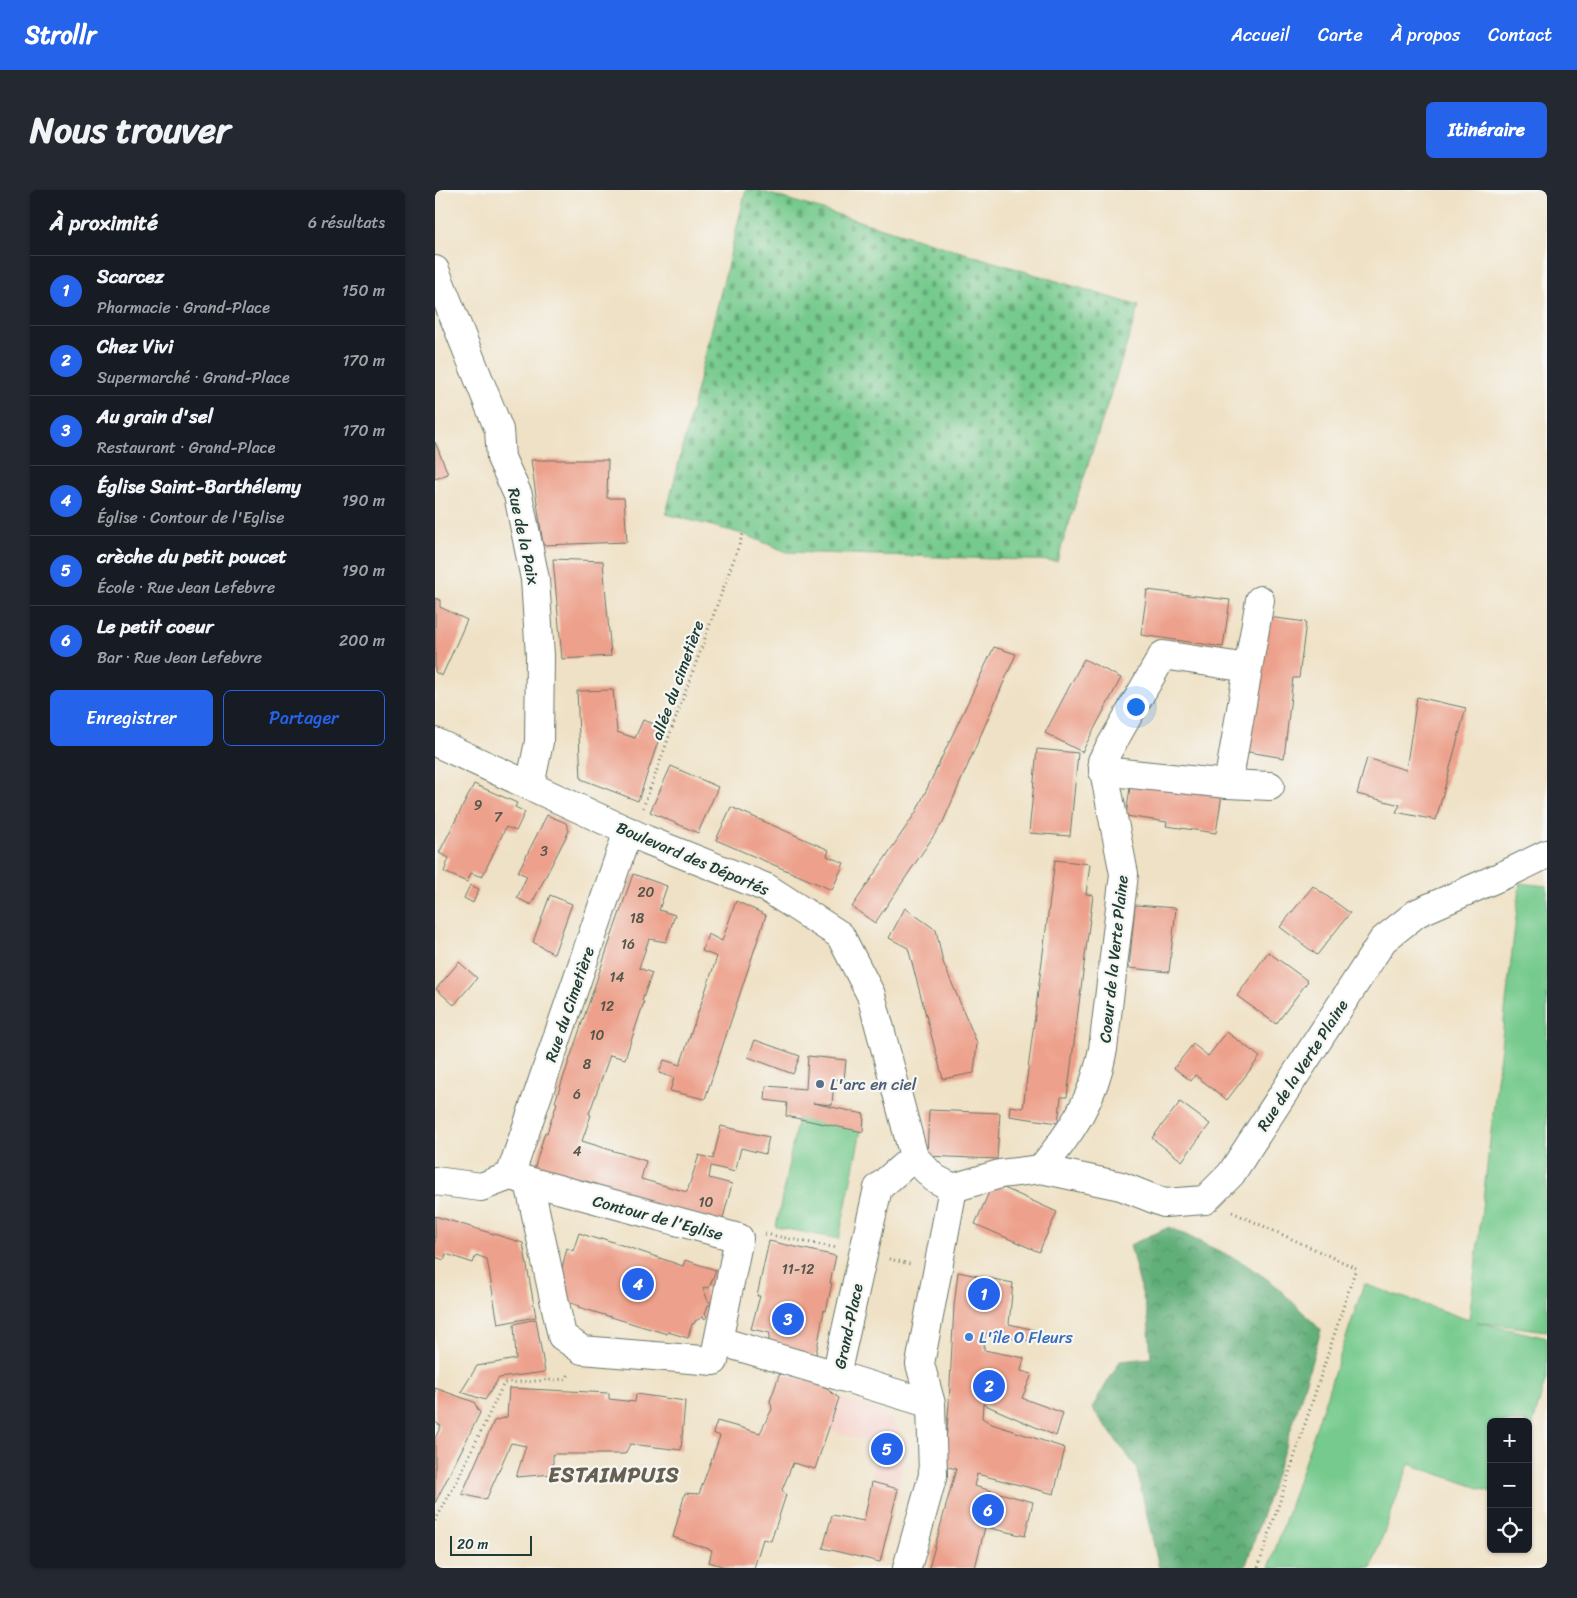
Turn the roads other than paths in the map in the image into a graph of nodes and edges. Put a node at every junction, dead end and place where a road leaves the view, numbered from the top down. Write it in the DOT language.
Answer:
graph roads {
  1 [pos="435,270"];
  2 [pos="1260,600"];
  3 [pos="1248,668"];
  4 [pos="435,742"];
  5 [pos="1103,772"];
  6 [pos="1228,784"];
  7 [pos="530,786"];
  8 [pos="1270,786"];
  9 [pos="631,832"];
  10 [pos="1547,854"];
  11 [pos="914,1157"];
  12 [pos="1041,1170"];
  13 [pos="520,1179"];
  14 [pos="435,1181"];
  15 [pos="953,1188"];
  16 [pos="719,1341"];
  17 [pos="836,1375"];
  18 [pos="931,1404"];
  19 [pos="907,1568"];
  1 -- 7 [label="street, Rue de la Paix"];
  2 -- 3 [label="street"];
  3 -- 5 [label="street, Coeur de la Verte Plaine"];
  3 -- 6 [label="street"];
  4 -- 7 [label="street, Boulevard des Déportés"];
  5 -- 6 [label="street"];
  5 -- 12 [label="street, Coeur de la Verte Plaine"];
  6 -- 8 [label="street"];
  7 -- 9 [label="street, Boulevard des Déportés"];
  9 -- 11 [label="street, Boulevard des Déportés"];
  9 -- 13 [label="street, Rue du Cimetière"];
  10 -- 12 [label="street, Rue de la Verte Plaine"];
  11 -- 15 [label="street"];
  11 -- 17 [label="street, Grand-Place"];
  12 -- 15 [label="street"];
  13 -- 14 [label="street"];
  13 -- 16 [label="street, Contour de l'Eglise"];
  13 -- 16 [label="street, Contour de l'Eglise"];
  15 -- 18 [label="street"];
  16 -- 17 [label="street"];
  17 -- 18 [label="street, Grand-Place"];
  18 -- 19 [label="street"];
}
